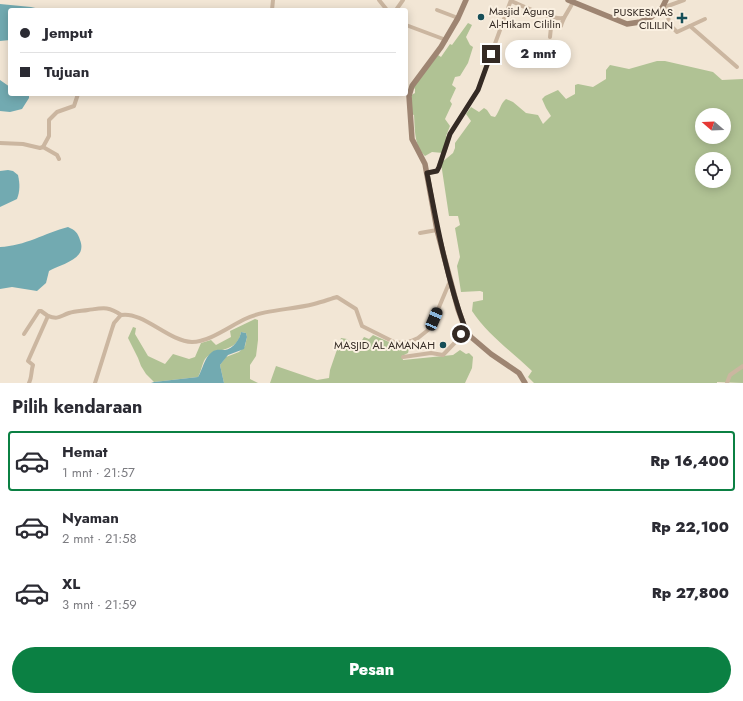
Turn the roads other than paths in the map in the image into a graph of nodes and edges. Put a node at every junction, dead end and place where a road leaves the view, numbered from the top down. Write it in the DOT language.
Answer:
graph roads {
  1 [pos="379,0"];
  2 [pos="466,0"];
  3 [pos="511,0"];
  4 [pos="666,0"];
  5 [pos="684,0"];
  6 [pos="570,1"];
  7 [pos="665,7"];
  8 [pos="385,8"];
  9 [pos="437,10"];
  10 [pos="458,18"];
  11 [pos="563,18"];
  12 [pos="705,19"];
  13 [pos="408,26"];
  14 [pos="690,26"];
  15 [pos="550,37"];
  16 [pos="446,40"];
  17 [pos="737,67"];
  18 [pos="77,96"];
  19 [pos="0,143"];
  20 [pos="43,148"];
  21 [pos="59,159"];
  22 [pos="427,173"];
  23 [pos="438,230"];
  24 [pos="420,233"];
  25 [pos="451,280"];
  26 [pos="121,315"];
  27 [pos="48,316"];
  28 [pos="466,331"];
  29 [pos="24,334"];
  30 [pos="403,357"];
  31 [pos="743,366"];
  32 [pos="29,383"];
  33 [pos="95,383"];
  34 [pos="525,383"];
  35 [pos="727,383"];
  1 -- 8 [label="street"];
  2 -- 10 [label="main road"];
  3 -- 11 [label="street"];
  3 -- 22 [label="street"];
  4 -- 7 [label="main road"];
  5 -- 7 [label="street"];
  6 -- 7 [label="main road"];
  6 -- 11 [label="street"];
  7 -- 14 [label="street"];
  9 -- 10 [label="street"];
  10 -- 16 [label="main road"];
  11 -- 15 [label="street"];
  12 -- 14 [label="street"];
  13 -- 16 [label="street"];
  14 -- 17 [label="street"];
  16 -- 22 [label="main road"];
  18 -- 20 [label="street"];
  19 -- 20 [label="street"];
  20 -- 21 [label="street"];
  22 -- 23 [label="main road"];
  23 -- 24 [label="street"];
  23 -- 25 [label="main road"];
  25 -- 26 [label="street"];
  25 -- 28 [label="main road"];
  26 -- 27 [label="street"];
  26 -- 33 [label="street"];
  27 -- 29 [label="street"];
  27 -- 32 [label="street"];
  28 -- 30 [label="street"];
  28 -- 34 [label="main road"];
  31 -- 35 [label="street"];
}
